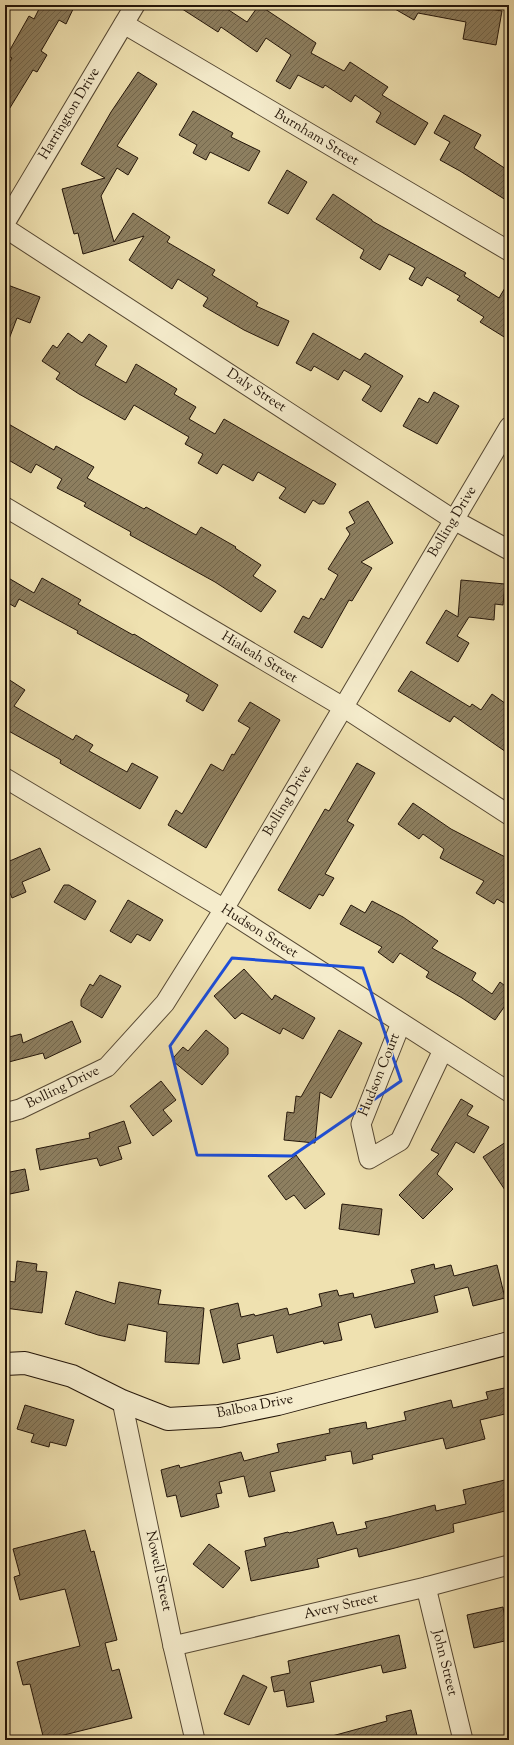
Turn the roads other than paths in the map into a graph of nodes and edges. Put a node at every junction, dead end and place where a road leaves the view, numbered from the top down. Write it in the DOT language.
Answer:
graph roads {
  1 [pos="135,5"];
  2 [pos="124,24"];
  3 [pos="5,224"];
  4 [pos="5,228"];
  5 [pos="509,251"];
  6 [pos="509,427"];
  7 [pos="5,507"];
  8 [pos="454,520"];
  9 [pos="509,550"];
  10 [pos="343,707"];
  11 [pos="7,782"];
  12 [pos="509,815"];
  13 [pos="224,909"];
  14 [pos="401,1023"];
  15 [pos="443,1050"];
  16 [pos="509,1092"];
  17 [pos="5,1113"];
  18 [pos="509,1343"];
  19 [pos="5,1364"];
  20 [pos="122,1401"];
  21 [pos="509,1565"];
  22 [pos="426,1587"];
  23 [pos="173,1646"];
  24 [pos="195,1740"];
  25 [pos="463,1740"];
  1 -- 2 [label="street, Harrington Drive"];
  2 -- 3 [label="street, Harrington Drive"];
  2 -- 5 [label="street, Burnham Street"];
  4 -- 8 [label="street, Daly Street"];
  6 -- 8 [label="street, Bolling Drive"];
  7 -- 10 [label="street, Hialeah Street"];
  8 -- 9 [label="street, Daly Street"];
  8 -- 10 [label="street, Bolling Drive"];
  10 -- 12 [label="street, Hialeah Street"];
  10 -- 13 [label="street, Bolling Drive"];
  11 -- 13 [label="street, Hudson Street"];
  13 -- 14 [label="street, Hudson Street"];
  13 -- 17 [label="street, Bolling Drive"];
  14 -- 15 [label="street, Hudson Street"];
  14 -- 15 [label="street, Hudson Court"];
  15 -- 16 [label="street, Hudson Street"];
  18 -- 20 [label="street, Balboa Drive"];
  19 -- 20 [label="street, Balboa Drive"];
  20 -- 23 [label="street, Nowell Street"];
  21 -- 22 [label="street, Avery Street"];
  22 -- 23 [label="street, Avery Street"];
  22 -- 25 [label="street, John Street"];
  23 -- 24 [label="street, Nowell Street"];
}
